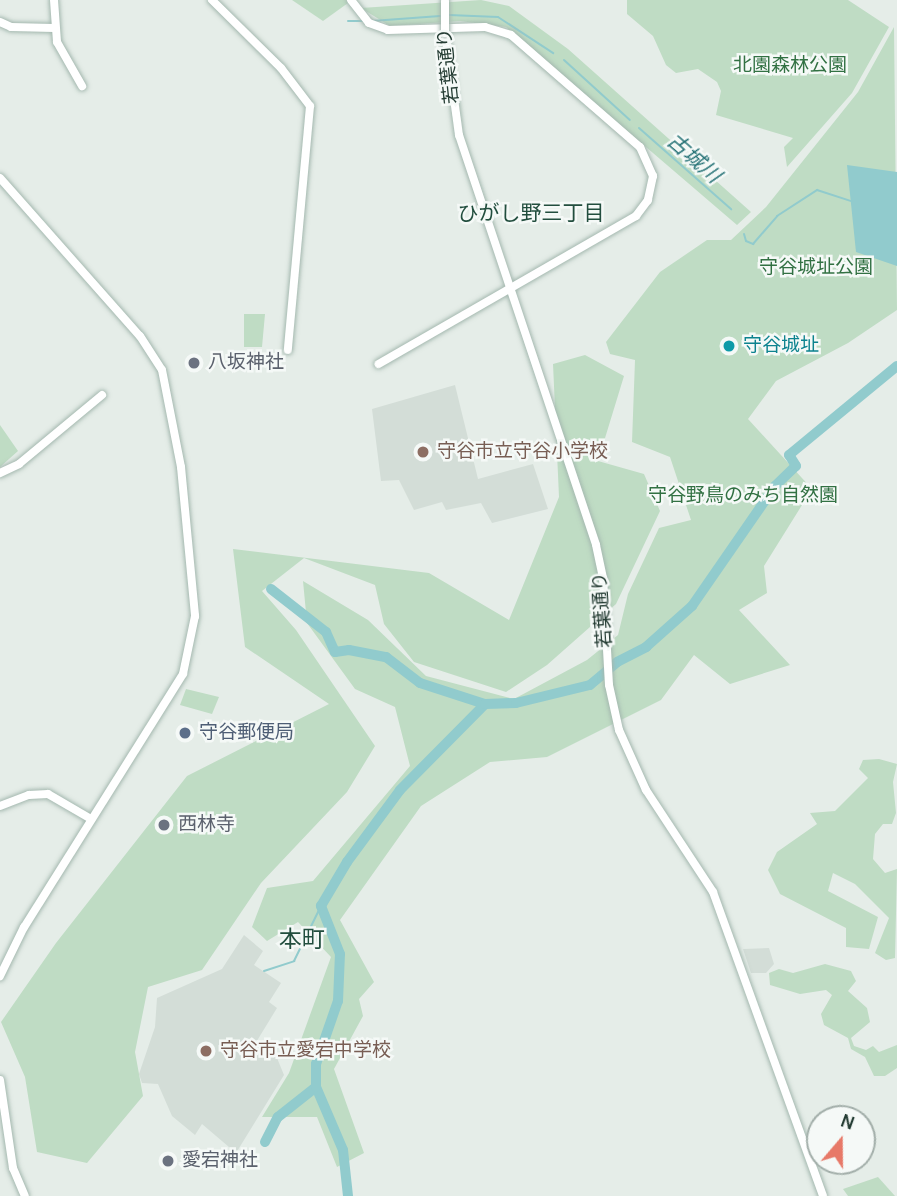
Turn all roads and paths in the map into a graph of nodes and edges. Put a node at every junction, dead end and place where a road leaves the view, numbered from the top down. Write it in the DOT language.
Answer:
graph roads {
  1 [pos="54,0"];
  2 [pos="212,0"];
  3 [pos="351,0"];
  4 [pos="445,1"];
  5 [pos="0,22"];
  6 [pos="54,28"];
  7 [pos="82,86"];
  8 [pos="0,178"];
  9 [pos="510,289"];
  10 [pos="288,350"];
  11 [pos="379,364"];
  12 [pos="102,395"];
  13 [pos="0,473"];
  14 [pos="0,806"];
  15 [pos="91,819"];
  16 [pos="0,976"];
  17 [pos="0,1080"];
  18 [pos="25,1196"];
  19 [pos="823,1196"];
  1 -- 6 [label="street"];
  2 -- 10 [label="street"];
  3 -- 9 [label="street"];
  4 -- 9 [label="street, 若葉通り, bridge"];
  5 -- 6 [label="street"];
  6 -- 7 [label="street"];
  8 -- 15 [label="street"];
  9 -- 11 [label="street"];
  9 -- 19 [label="street, 若葉通り"];
  12 -- 13 [label="street"];
  14 -- 15 [label="street"];
  15 -- 16 [label="street"];
  17 -- 18 [label="street"];
}
